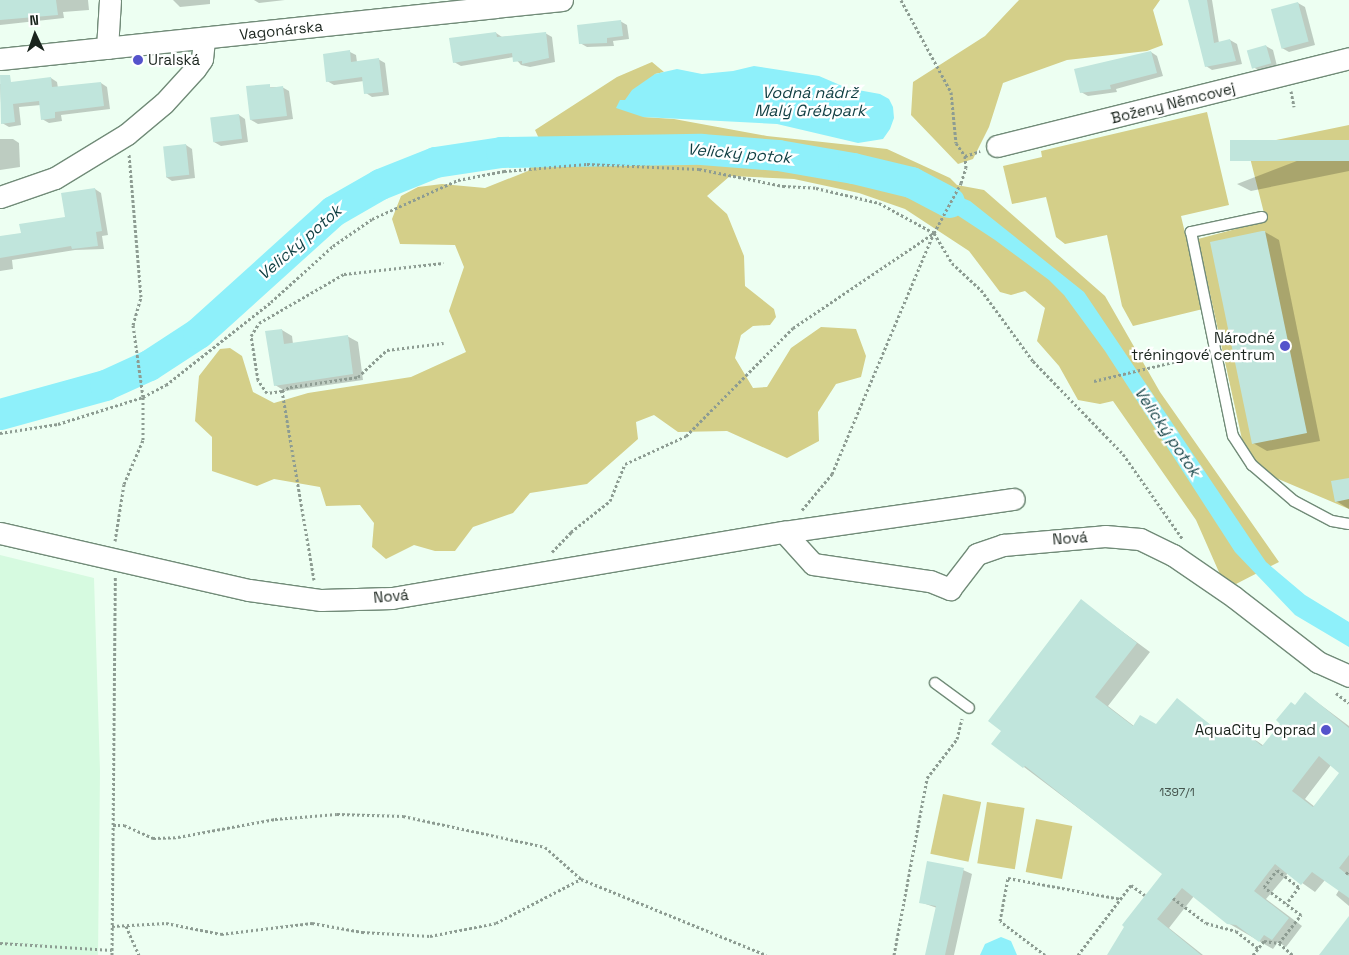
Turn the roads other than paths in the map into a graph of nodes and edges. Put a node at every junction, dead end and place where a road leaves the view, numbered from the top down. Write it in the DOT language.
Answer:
graph roads {
  1 [pos="110,0"];
  2 [pos="562,0"];
  3 [pos="204,39"];
  4 [pos="108,48"];
  5 [pos="1349,58"];
  6 [pos="0,59"];
  7 [pos="997,146"];
  8 [pos="0,197"];
  9 [pos="1262,217"];
  10 [pos="1014,499"];
  11 [pos="1349,524"];
  12 [pos="790,525"];
  13 [pos="0,533"];
  14 [pos="1349,676"];
  15 [pos="935,683"];
  16 [pos="969,708"];
  1 -- 4 [label="street"];
  2 -- 3 [label="street, Vagonárska"];
  3 -- 4 [label="street, Vagonárska"];
  3 -- 8 [label="street"];
  4 -- 6 [label="street, Vagonárska"];
  5 -- 7 [label="street, Boženy Němcovej"];
  9 -- 11 [label="lane"];
  10 -- 12 [label="street, Nová"];
  12 -- 13 [label="street, Nová"];
  12 -- 14 [label="street, Nová"];
  15 -- 16 [label="lane"];
}
